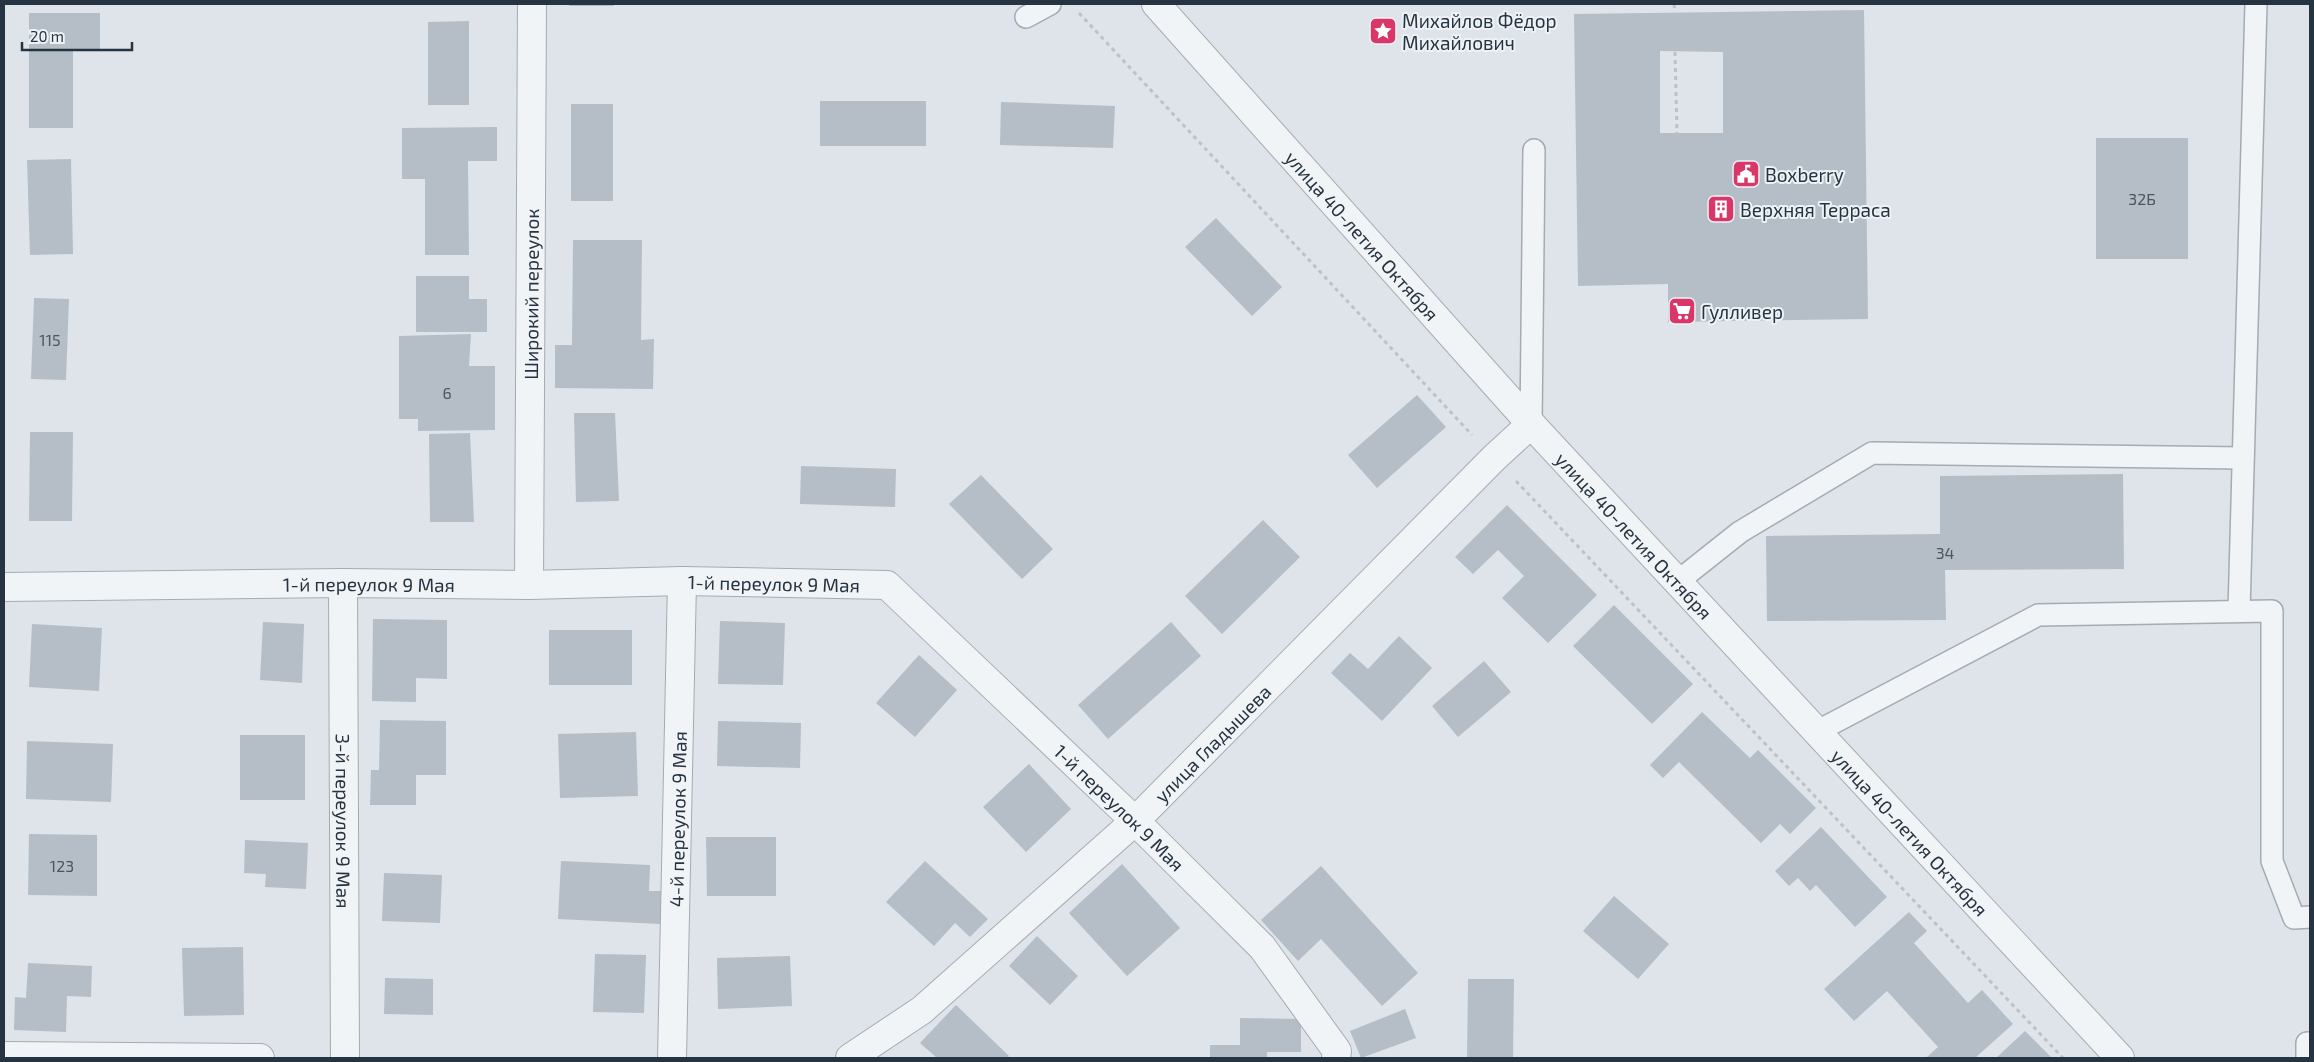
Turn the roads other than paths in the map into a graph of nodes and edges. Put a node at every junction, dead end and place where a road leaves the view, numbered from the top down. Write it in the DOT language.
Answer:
graph roads {
  1 [pos="532,4"];
  2 [pos="1050,4"];
  3 [pos="1156,4"];
  4 [pos="2256,4"];
  5 [pos="1026,17"];
  6 [pos="1534,150"];
  7 [pos="1531,424"];
  8 [pos="2243,458"];
  9 [pos="682,581"];
  10 [pos="1677,582"];
  11 [pos="343,584"];
  12 [pos="529,585"];
  13 [pos="4,587"];
  14 [pos="2239,611"];
  15 [pos="1816,732"];
  16 [pos="1135,821"];
  17 [pos="2310,918"];
  18 [pos="2310,1044"];
  19 [pos="4,1056"];
  20 [pos="260,1058"];
  21 [pos="345,1058"];
  22 [pos="672,1058"];
  23 [pos="850,1058"];
  24 [pos="1336,1058"];
  25 [pos="2120,1058"];
  26 [pos="2307,1058"];
  1 -- 12 [label="street, Широкий переулок"];
  2 -- 5 [label="lane"];
  3 -- 7 [label="street, улица 40-летия Октября"];
  4 -- 8 [label="lane"];
  6 -- 7 [label="lane"];
  7 -- 10 [label="street, улица 40-летия Октября"];
  7 -- 16 [label="street, улица Гладышева"];
  8 -- 10 [label="lane"];
  8 -- 14 [label="lane"];
  9 -- 12 [label="street, 1-й переулок 9 Мая"];
  9 -- 16 [label="street, 1-й переулок 9 Мая"];
  9 -- 22 [label="street, 4-й переулок 9 Мая"];
  10 -- 15 [label="street, улица 40-летия Октября"];
  11 -- 12 [label="street, 1-й переулок 9 Мая"];
  11 -- 13 [label="street, 1-й переулок 9 Мая"];
  11 -- 21 [label="street, 3-й переулок 9 Мая"];
  14 -- 15 [label="lane"];
  14 -- 17 [label="lane"];
  15 -- 25 [label="street, улица 40-летия Октября"];
  16 -- 23 [label="street, улица Гладышева"];
  16 -- 24 [label="street, 1-й переулок 9 Мая"];
  18 -- 26 [label="lane"];
  19 -- 20 [label="street"];
}
